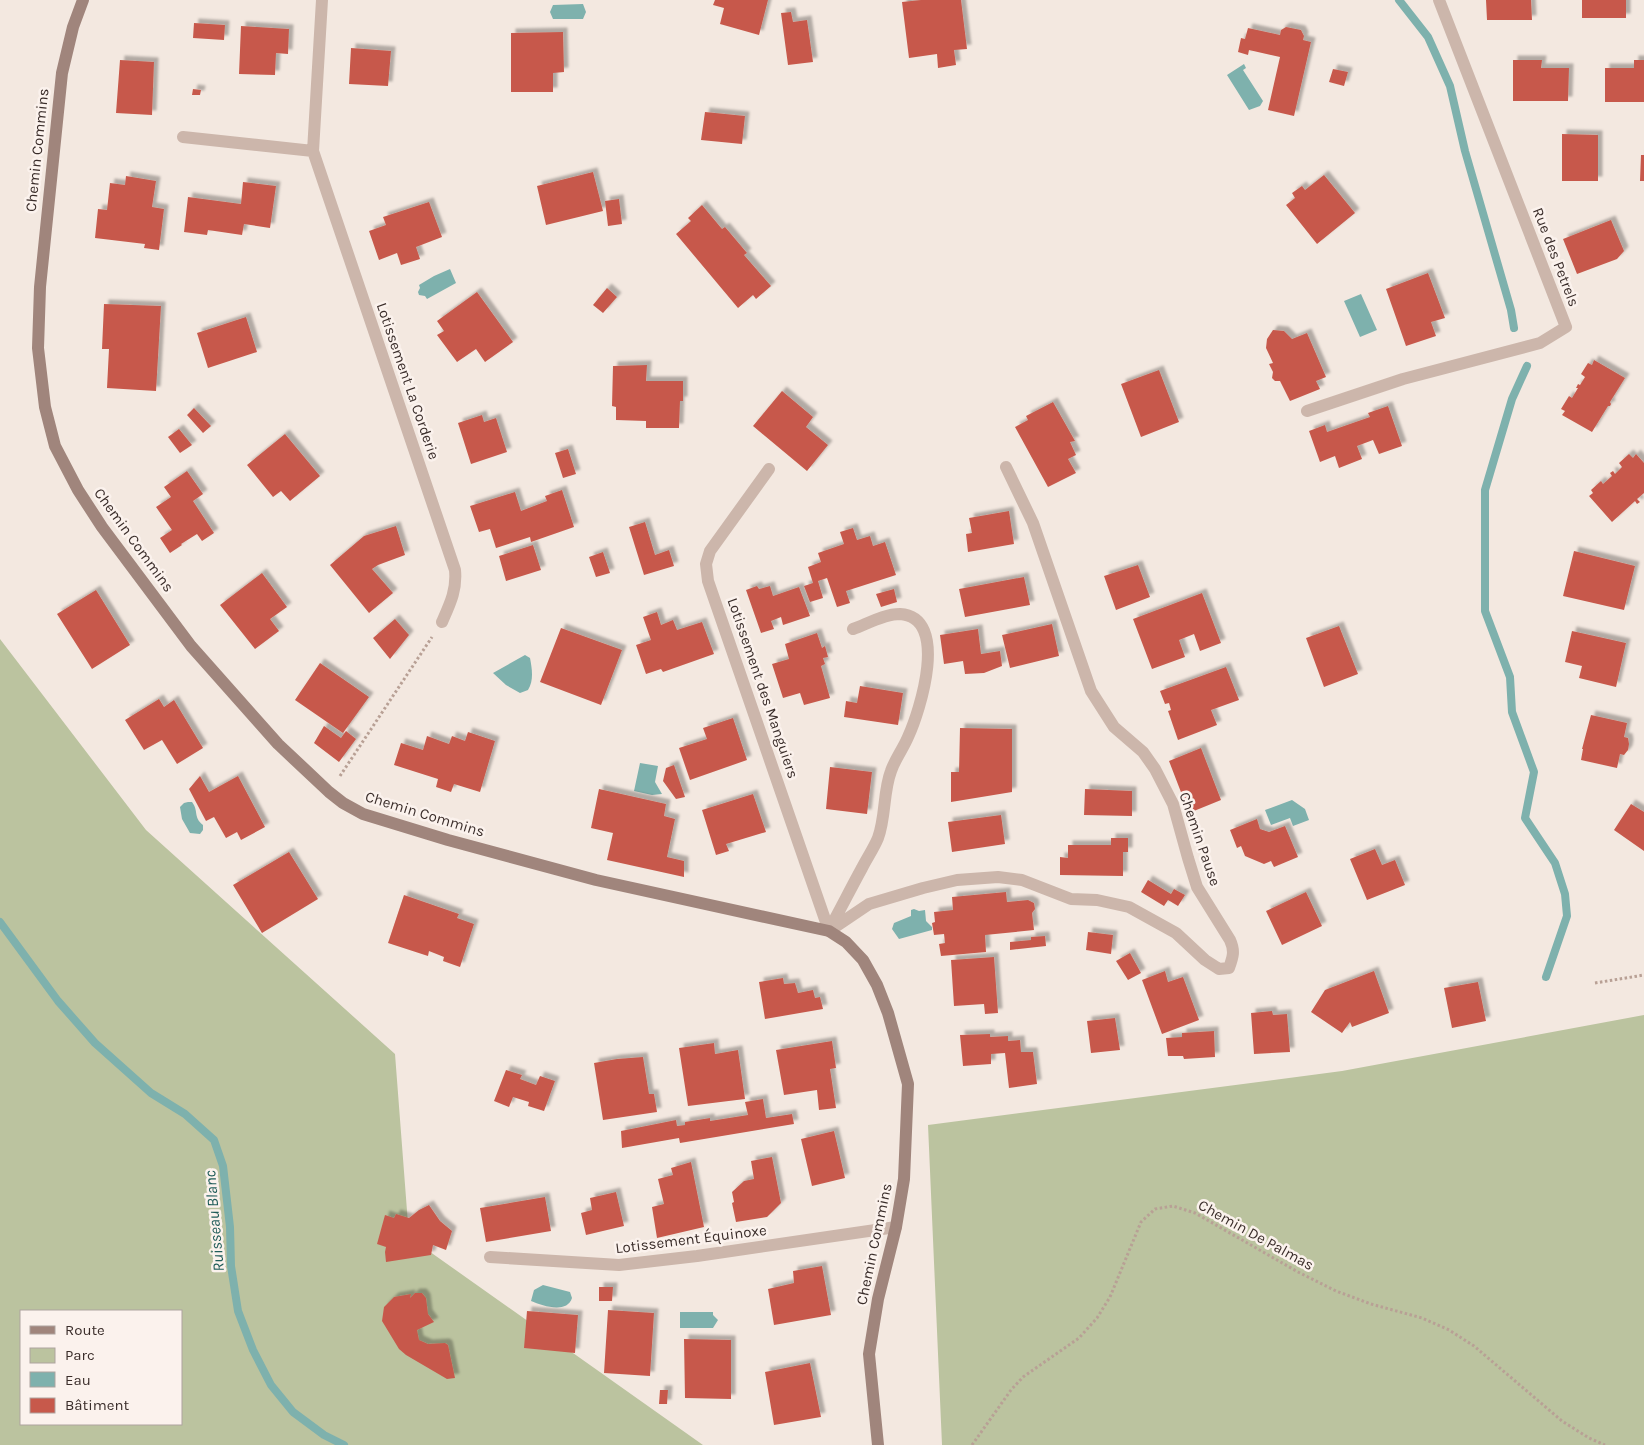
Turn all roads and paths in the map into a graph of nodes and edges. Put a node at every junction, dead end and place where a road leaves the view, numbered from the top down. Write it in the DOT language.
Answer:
graph roads {
  1 [pos="83,0"];
  2 [pos="322,0"];
  3 [pos="1439,0"];
  4 [pos="183,137"];
  5 [pos="313,150"];
  6 [pos="1307,411"];
  7 [pos="1006,467"];
  8 [pos="770,469"];
  9 [pos="442,622"];
  10 [pos="853,629"];
  11 [pos="329,792"];
  12 [pos="829,931"];
  13 [pos="1644,975"];
  14 [pos="1595,983"];
  15 [pos="896,1227"];
  16 [pos="490,1257"];
  17 [pos="878,1445"];
  18 [pos="972,1445"];
  19 [pos="1604,1445"];
  1 -- 11 [label="street, Chemin Commins"];
  2 -- 5 [label="street, Lotissement La Corderie"];
  3 -- 6 [label="street, Rue des Petrels"];
  4 -- 5 [label="street"];
  5 -- 9 [label="street, Lotissement La Corderie"];
  7 -- 12 [label="street, Chemin Pause"];
  8 -- 12 [label="street, Lotissement des Manguiers"];
  9 -- 11 [label="path"];
  10 -- 12 [label="street"];
  11 -- 12 [label="street, Chemin Commins"];
  12 -- 15 [label="street, Chemin Commins"];
  13 -- 14 [label="path"];
  15 -- 16 [label="street, Lotissement Équinoxe"];
  15 -- 17 [label="street, Chemin Commins"];
  18 -- 19 [label="path, Chemin De Palmas"];
}
